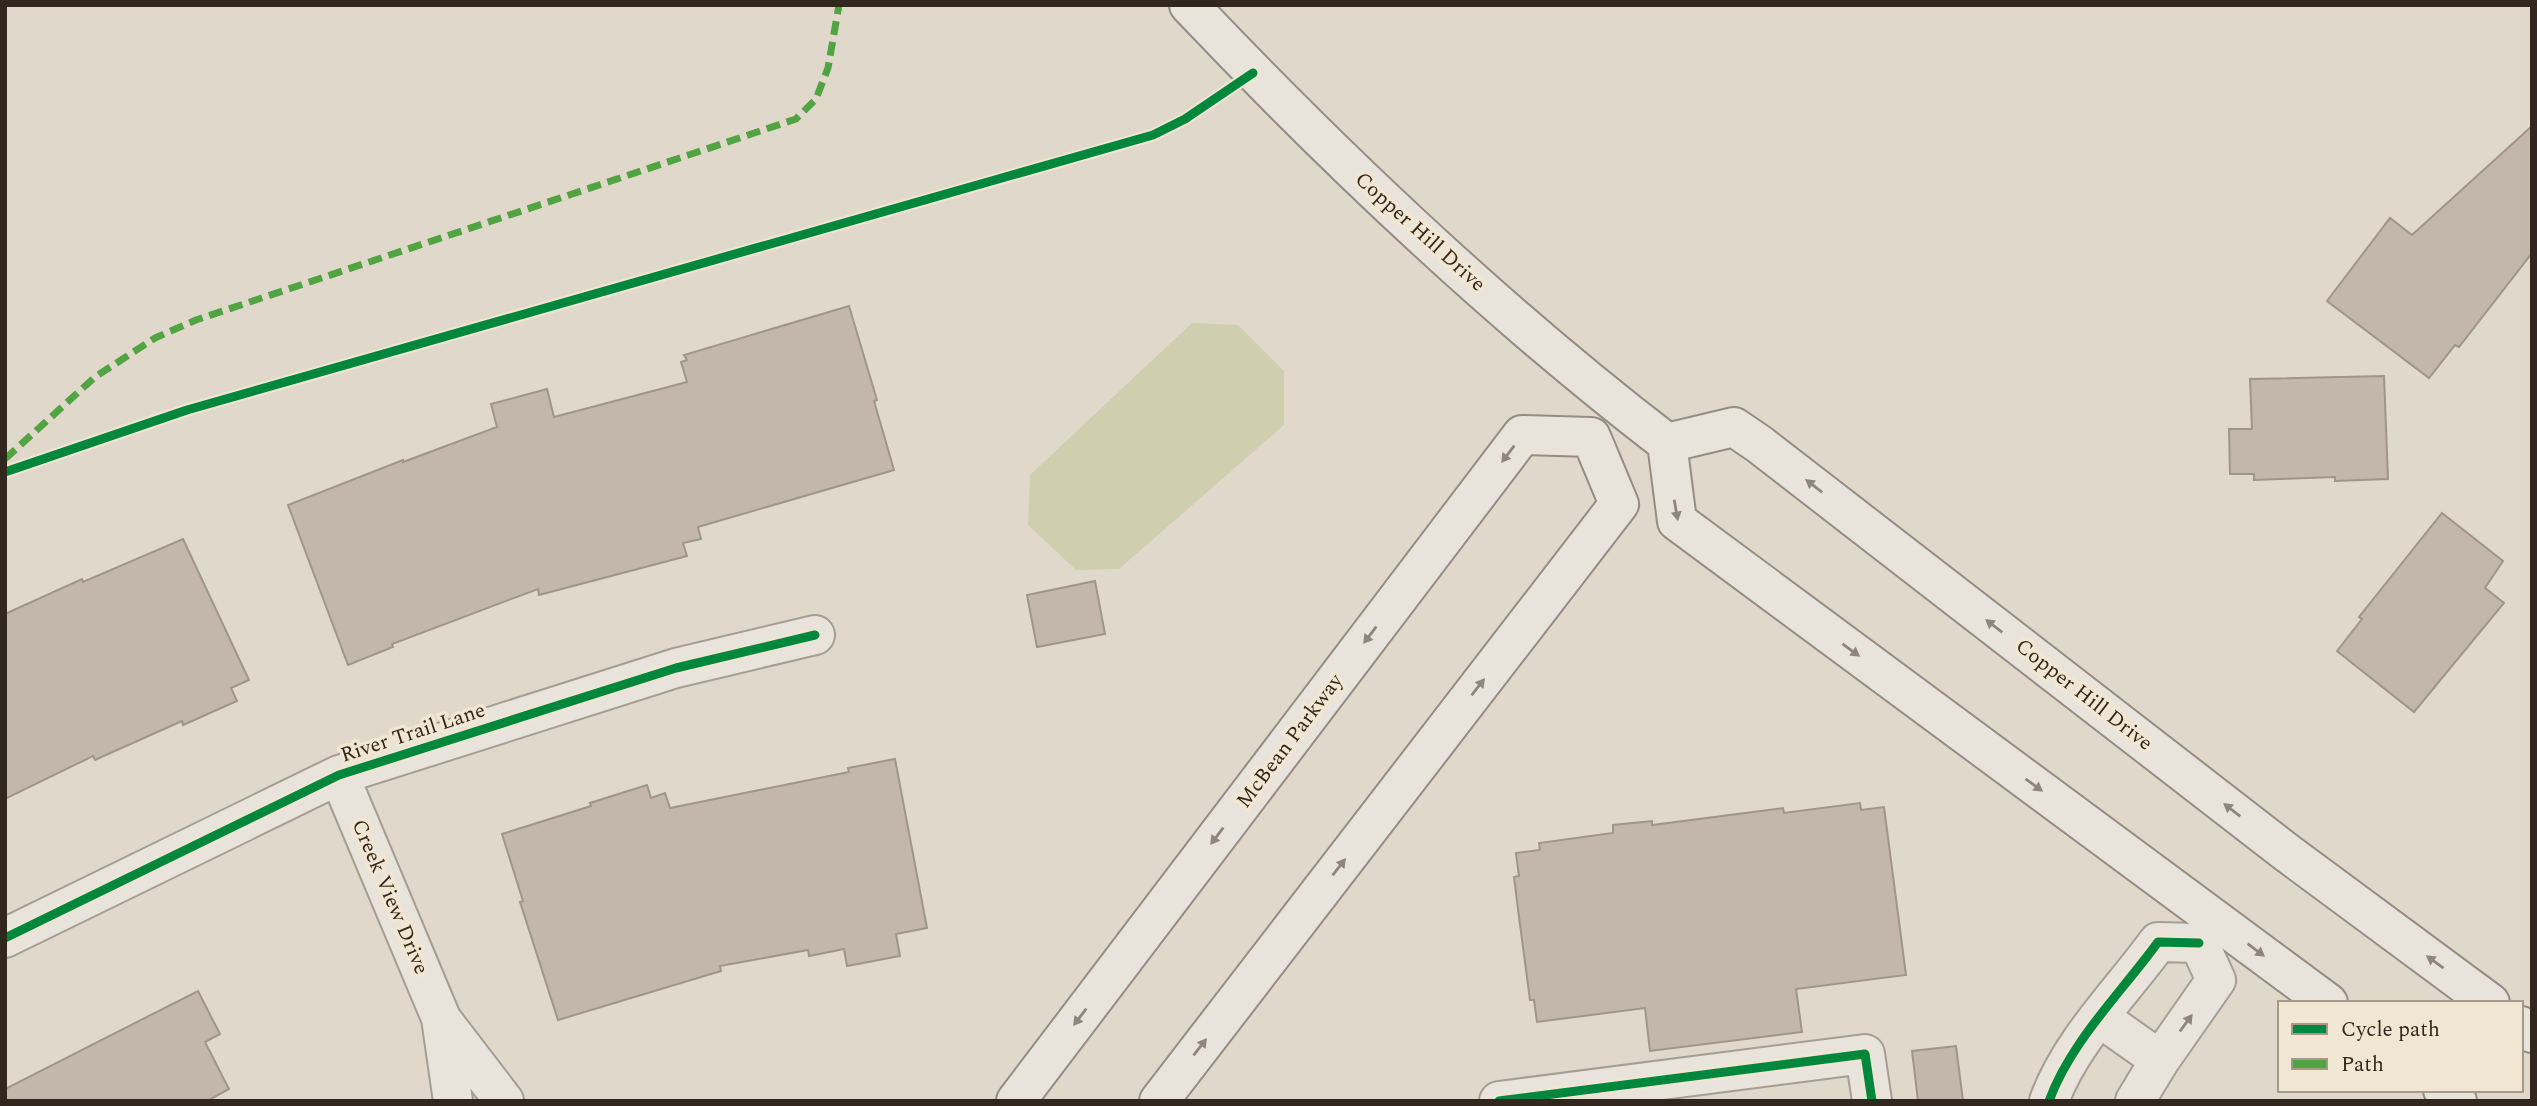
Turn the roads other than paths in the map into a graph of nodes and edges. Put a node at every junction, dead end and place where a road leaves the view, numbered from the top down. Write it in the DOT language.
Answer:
graph roads {
  1 [pos="1189,5"];
  2 [pos="1615,403"];
  3 [pos="1591,437"];
  4 [pos="1667,443"];
  5 [pos="814,635"];
  6 [pos="340,775"];
  7 [pos="2207,931"];
  8 [pos="5,938"];
  9 [pos="2325,1001"];
  10 [pos="2487,1001"];
  11 [pos="2099,1017"];
  12 [pos="441,1018"];
  13 [pos="2160,1060"];
  14 [pos="453,1101"];
  15 [pos="504,1101"];
  16 [pos="1016,1101"];
  17 [pos="1159,1101"];
  18 [pos="1499,1101"];
  19 [pos="1872,1101"];
  20 [pos="2049,1101"];
  21 [pos="2135,1101"];
  1 -- 2 [label="main road, Copper Hill Drive"];
  2 -- 3 [label="main road"];
  2 -- 4 [label="main road, Copper Hill Drive"];
  3 -- 16 [label="main road, McBean Parkway, one-way"];
  17 -- 3 [label="main road, one-way"];
  4 -- 7 [label="main road, one-way"];
  10 -- 4 [label="main road, Copper Hill Drive, one-way"];
  5 -- 6 [label="main road, River Trail Lane"];
  6 -- 8 [label="main road, River Trail Lane"];
  6 -- 12 [label="main road, Creek View Drive"];
  7 -- 9 [label="main road, one-way"];
  7 -- 11 [label="main road"];
  13 -- 7 [label="main road, one-way"];
  11 -- 13 [label="main road"];
  11 -- 20 [label="main road"];
  12 -- 14 [label="main road, Creek View Drive"];
  12 -- 15 [label="main road, Creek View Drive"];
  13 -- 21 [label="main road"];
  18 -- 19 [label="main road"];
}
